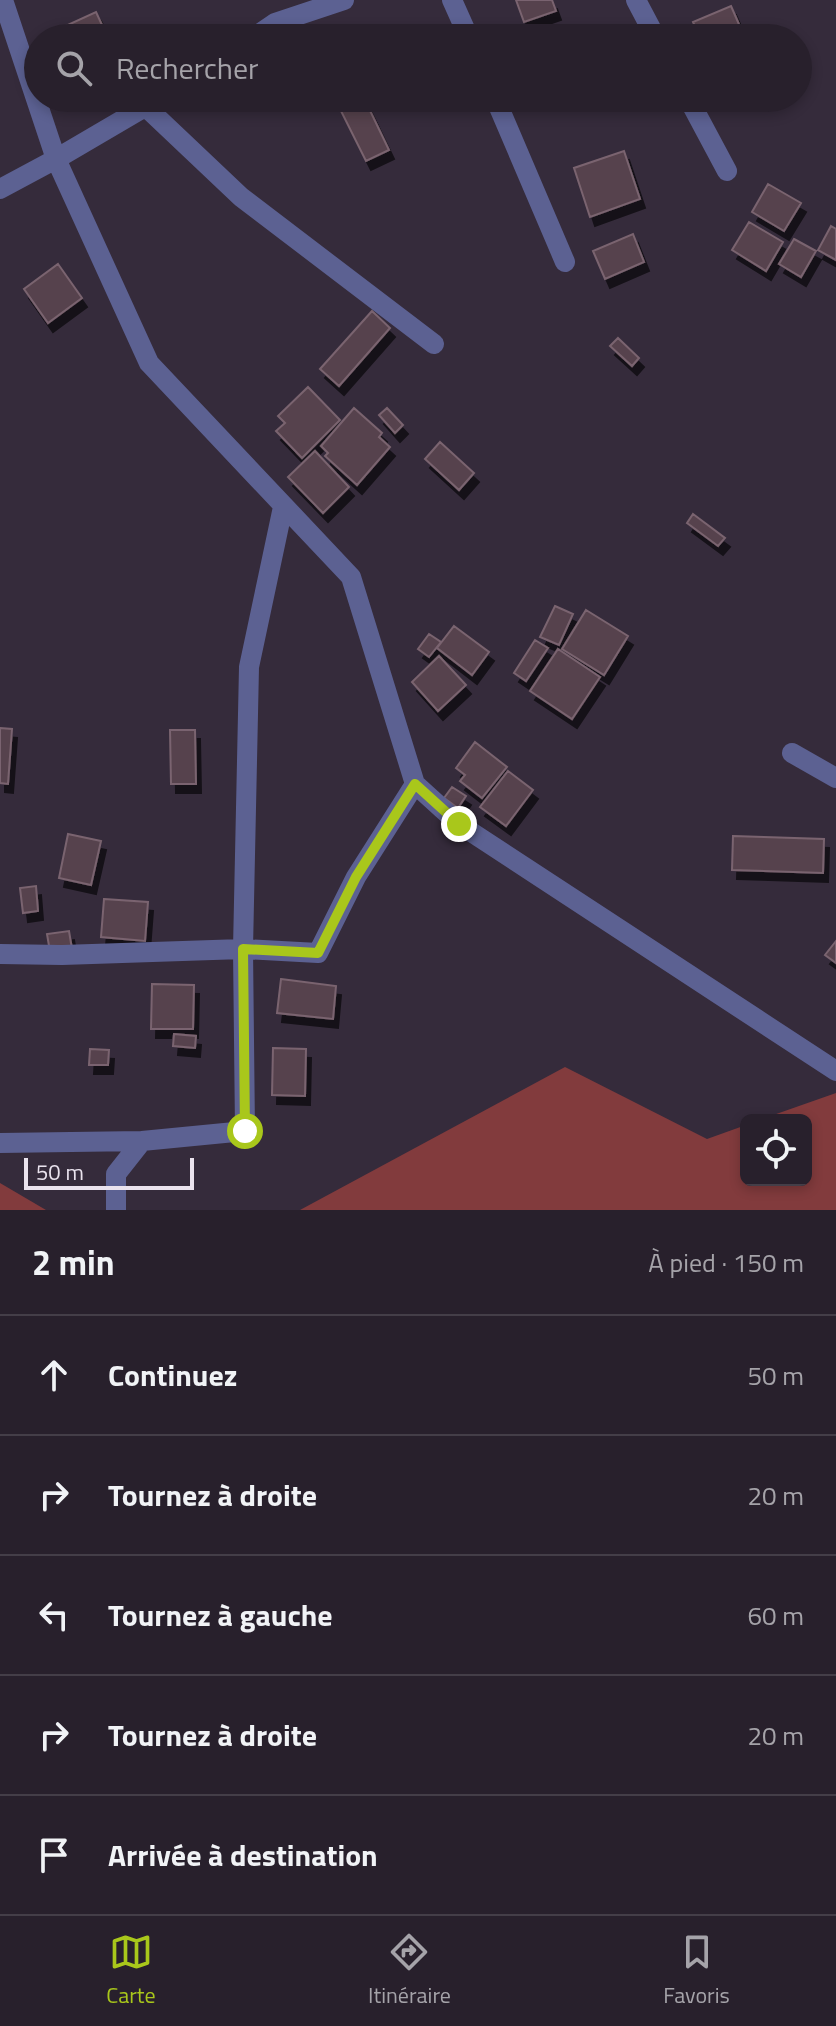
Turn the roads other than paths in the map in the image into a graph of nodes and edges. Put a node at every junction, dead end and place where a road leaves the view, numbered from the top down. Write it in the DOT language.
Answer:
graph roads {
  1 [pos="3,0"];
  2 [pos="344,0"];
  3 [pos="452,0"];
  4 [pos="636,0"];
  5 [pos="274,24"];
  6 [pos="463,24"];
  7 [pos="649,24"];
  8 [pos="24,63"];
  9 [pos="40,112"];
  10 [pos="136,112"];
  11 [pos="162,112"];
  12 [pos="501,112"];
  13 [pos="695,112"];
  14 [pos="56,159"];
  15 [pos="727,171"];
  16 [pos="0,189"];
  17 [pos="565,262"];
  18 [pos="434,344"];
  19 [pos="283,507"];
  20 [pos="792,753"];
  21 [pos="836,778"];
  22 [pos="415,784"];
  23 [pos="243,949"];
  24 [pos="0,954"];
  25 [pos="836,1071"];
  26 [pos="142,1141"];
  27 [pos="0,1143"];
  28 [pos="116,1210"];
  1 -- 8 [label="street"];
  2 -- 5 [label="street"];
  3 -- 6 [label="street"];
  4 -- 7 [label="street"];
  9 -- 14 [label="street"];
  10 -- 14 [label="street"];
  11 -- 18 [label="street"];
  12 -- 17 [label="street"];
  13 -- 15 [label="street"];
  14 -- 16 [label="street"];
  14 -- 19 [label="street"];
  19 -- 22 [label="street"];
  19 -- 23 [label="street"];
  20 -- 21 [label="street"];
  22 -- 23 [label="street"];
  22 -- 25 [label="street"];
  23 -- 24 [label="street"];
  23 -- 26 [label="street"];
  26 -- 27 [label="street"];
  26 -- 28 [label="street"];
}
